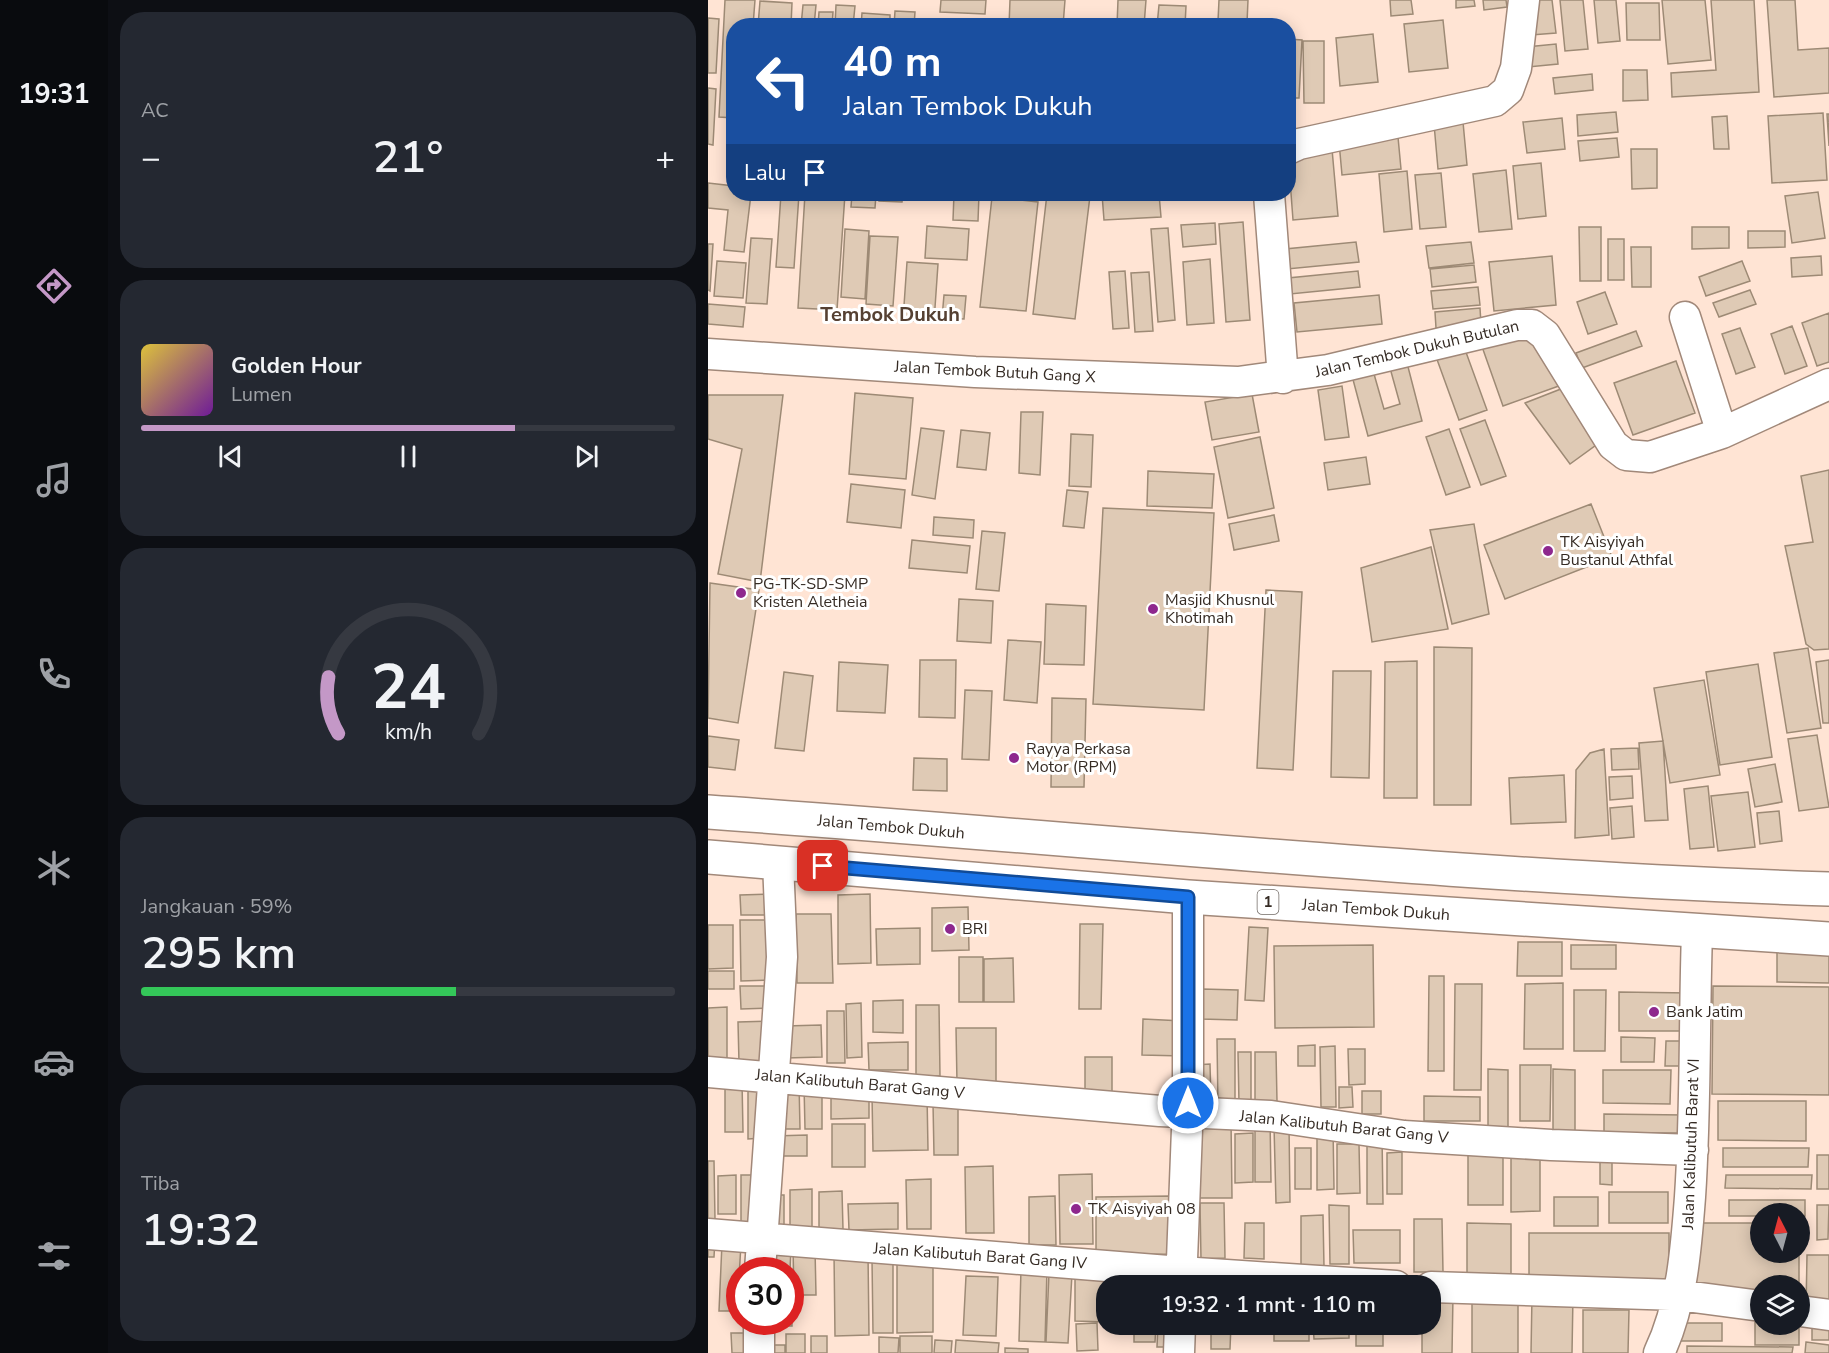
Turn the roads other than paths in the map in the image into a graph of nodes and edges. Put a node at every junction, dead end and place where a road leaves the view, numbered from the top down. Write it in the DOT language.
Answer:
graph roads {
  1 [pos="1524,0"];
  2 [pos="1296,145"];
  3 [pos="1270,201"];
  4 [pos="1685,317"];
  5 [pos="708,354"];
  6 [pos="1283,378"];
  7 [pos="1829,384"];
  8 [pos="1722,433"];
  9 [pos="708,812"];
  10 [pos="708,857"];
  11 [pos="778,862"];
  12 [pos="1829,889"];
  13 [pos="1188,897"];
  14 [pos="1697,932"];
  15 [pos="1829,939"];
  16 [pos="708,1072"];
  17 [pos="774,1076"];
  18 [pos="1187,1112"];
  19 [pos="1693,1150"];
  20 [pos="708,1234"];
  21 [pos="761,1238"];
  22 [pos="760,1257"];
  23 [pos="1140,1275"];
  24 [pos="1181,1275"];
  25 [pos="1441,1287"];
  26 [pos="1678,1295"];
  27 [pos="1750,1305"];
  28 [pos="1810,1312"];
  29 [pos="1829,1315"];
  30 [pos="759,1335"];
  31 [pos="1180,1335"];
  32 [pos="759,1353"];
  33 [pos="1179,1353"];
  34 [pos="1659,1353"];
  1 -- 2 [label="street"];
  3 -- 6 [label="street"];
  4 -- 8 [label="street"];
  5 -- 6 [label="street, Jalan Tembok Butuh Gang X"];
  6 -- 8 [label="street, Jalan Tembok Dukuh Butulan"];
  7 -- 8 [label="street, Jalan Tembok Dukuh Butulan"];
  9 -- 12 [label="highway, Jalan Tembok Dukuh"];
  10 -- 11 [label="highway, Jalan Tembok Dukuh / 1"];
  11 -- 13 [label="highway, Jalan Tembok Dukuh / 1"];
  11 -- 17 [label="street"];
  13 -- 14 [label="highway, Jalan Tembok Dukuh / 1"];
  13 -- 18 [label="street"];
  14 -- 15 [label="highway, Jalan Tembok Dukuh / 1"];
  14 -- 19 [label="street, Jalan Kalibutuh Barat VI"];
  16 -- 17 [label="street, Jalan Kalibutuh Barat Gang V"];
  17 -- 18 [label="street, Jalan Kalibutuh Barat Gang V"];
  17 -- 21 [label="street"];
  18 -- 19 [label="street, Jalan Kalibutuh Barat Gang V"];
  18 -- 24 [label="street"];
  19 -- 26 [label="street, Jalan Kalibutuh Barat VI"];
  20 -- 21 [label="street, Jalan Kalibutuh Barat Gang IV"];
  21 -- 22 [label="street"];
  21 -- 23 [label="street, Jalan Kalibutuh Barat Gang IV"];
  25 -- 26 [label="street"];
  26 -- 27 [label="street"];
  26 -- 34 [label="street, Jalan Kalibutuh Barat VI"];
  28 -- 29 [label="street"];
  30 -- 32 [label="street"];
  31 -- 33 [label="street"];
}
